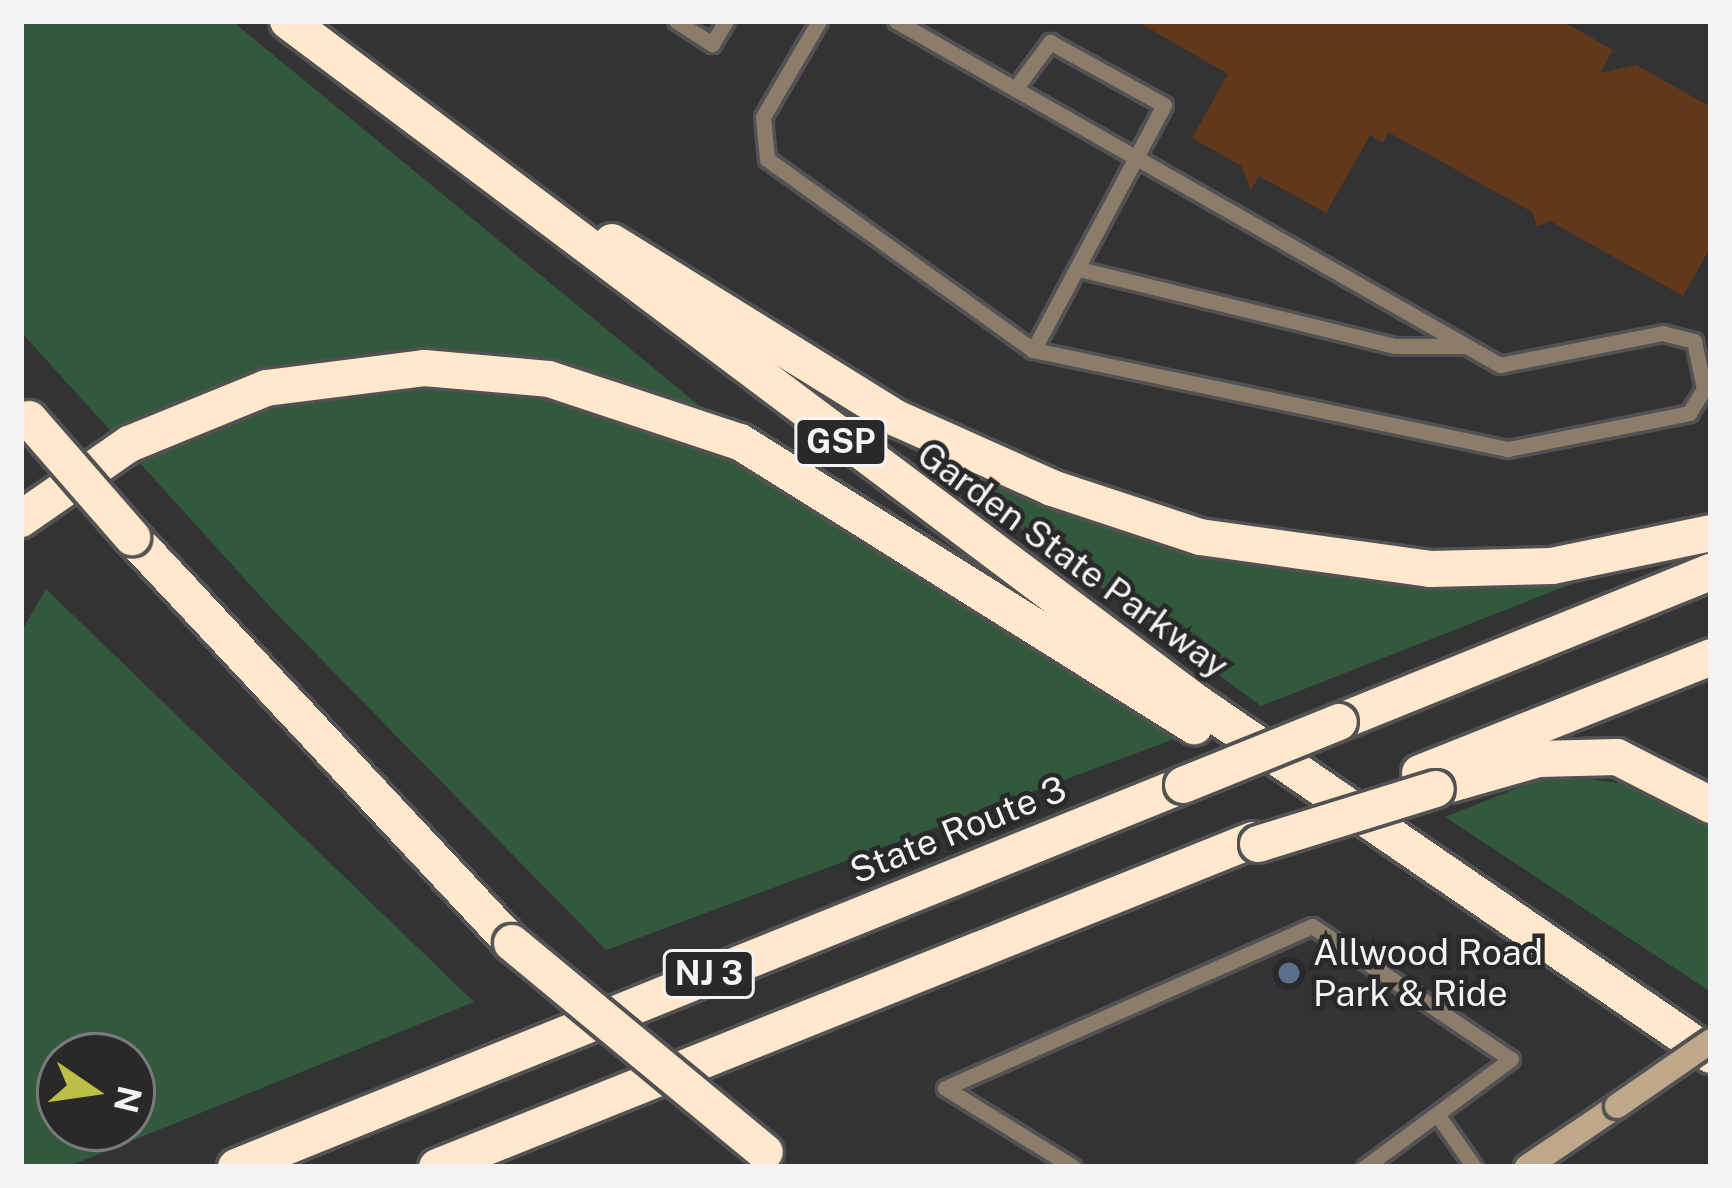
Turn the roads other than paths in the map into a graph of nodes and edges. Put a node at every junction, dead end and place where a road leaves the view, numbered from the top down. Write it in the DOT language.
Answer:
graph roads {
  1 [pos="288,21"];
  2 [pos="676,21"];
  3 [pos="726,21"];
  4 [pos="819,21"];
  5 [pos="908,24"];
  6 [pos="374,88"];
  7 [pos="1015,89"];
  8 [pos="1141,162"];
  9 [pos="1079,269"];
  10 [pos="1467,346"];
  11 [pos="1033,350"];
  12 [pos="25,414"];
  13 [pos="21,519"];
  14 [pos="1711,533"];
  15 [pos="1711,572"];
  16 [pos="1711,657"];
  17 [pos="1428,781"];
  18 [pos="1711,805"];
  19 [pos="1404,848"];
  20 [pos="1711,1041"];
  21 [pos="1711,1055"];
  22 [pos="1438,1117"];
  23 [pos="775,1159"];
  24 [pos="236,1167"];
  25 [pos="437,1167"];
  26 [pos="1073,1167"];
  27 [pos="1365,1167"];
  28 [pos="1474,1167"];
  29 [pos="1527,1167"];
  1 -- 6 [label="highway, Garden State Parkway / GSP"];
  2 -- 3 [label="lane"];
  4 -- 11 [label="lane"];
  5 -- 7 [label="lane"];
  6 -- 14 [label="highway"];
  6 -- 19 [label="highway, Garden State Parkway / GSP"];
  7 -- 8 [label="lane"];
  7 -- 8 [label="lane"];
  8 -- 9 [label="lane"];
  8 -- 10 [label="lane"];
  9 -- 10 [label="lane"];
  9 -- 11 [label="lane"];
  10 -- 11 [label="lane"];
  12 -- 23 [label="highway, bridge"];
  13 -- 19 [label="highway"];
  15 -- 24 [label="highway, State Route 3 / NJ 3, bridge"];
  16 -- 17 [label="highway, NJ 3"];
  17 -- 18 [label="highway"];
  17 -- 25 [label="highway, NJ 3, bridge"];
  19 -- 21 [label="highway, Garden State Parkway / GSP"];
  20 -- 29 [label="main road, bridge"];
  22 -- 26 [label="lane"];
  22 -- 27 [label="lane"];
  22 -- 28 [label="lane"];
}
